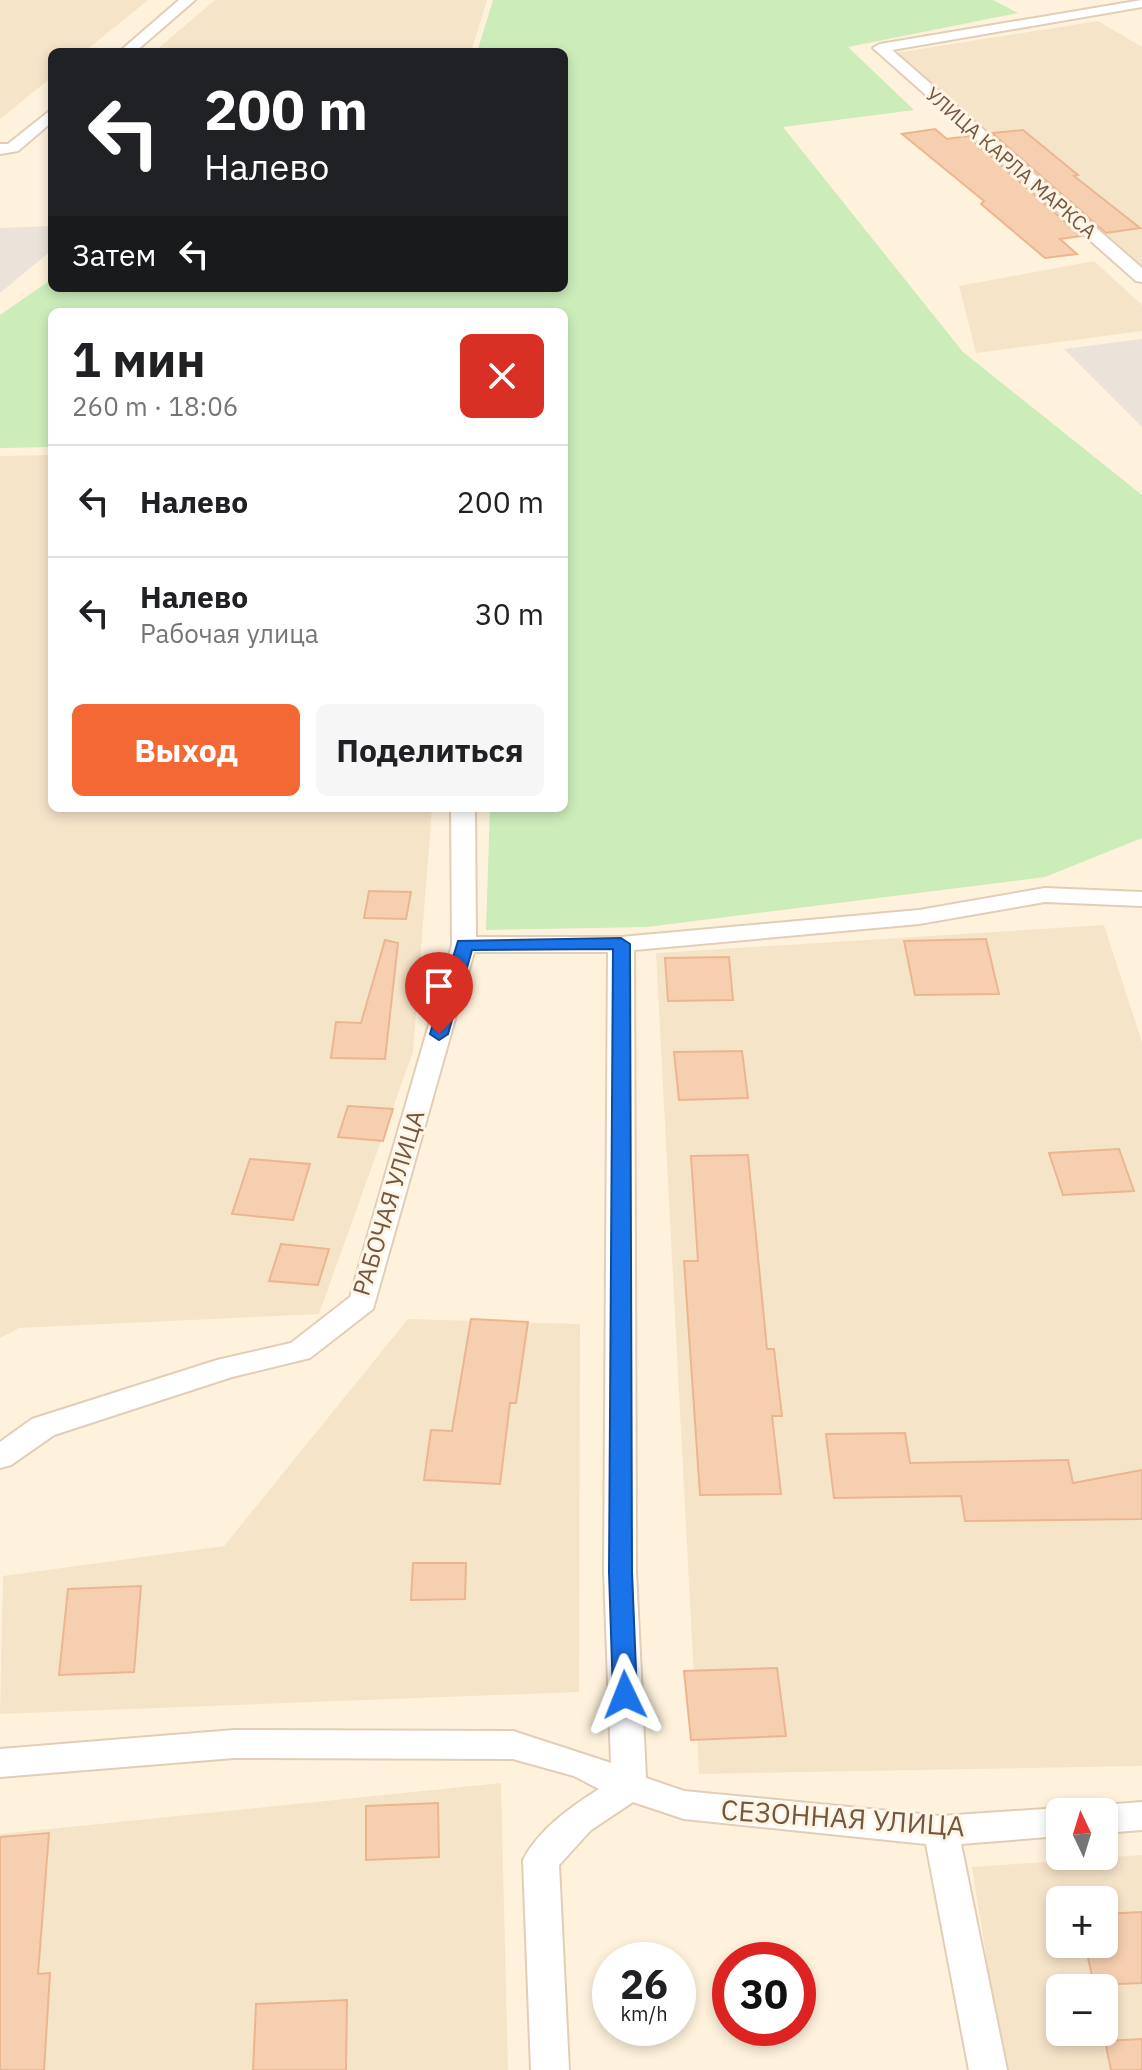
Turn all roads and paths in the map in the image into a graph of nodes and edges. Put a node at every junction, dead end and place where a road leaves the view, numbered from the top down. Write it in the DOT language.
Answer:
graph roads {
  1 [pos="188,0"];
  2 [pos="1142,3"];
  3 [pos="1123,7"];
  4 [pos="1142,22"];
  5 [pos="131,48"];
  6 [pos="48,117"];
  7 [pos="6,148"];
  8 [pos="1142,277"];
  9 [pos="463,812"];
  10 [pos="1142,899"];
  11 [pos="621,944"];
  12 [pos="464,945"];
  13 [pos="0,1457"];
  14 [pos="0,1763"];
  15 [pos="629,1787"];
  16 [pos="1142,1816"];
  17 [pos="1118,1818"];
  18 [pos="1046,1823"];
  19 [pos="941,1831"];
  20 [pos="550,2070"];
  21 [pos="988,2070"];
  1 -- 5 [label="street"];
  2 -- 3 [label="street"];
  3 -- 4 [label="street"];
  3 -- 8 [label="street, УЛИЦА КАРЛА МАРКСА"];
  6 -- 7 [label="street"];
  9 -- 12 [label="street, РАБОЧАЯ УЛИЦА"];
  10 -- 11 [label="street"];
  11 -- 12 [label="street"];
  11 -- 15 [label="street"];
  12 -- 13 [label="street, РАБОЧАЯ УЛИЦА"];
  14 -- 15 [label="street, СЕЗОННАЯ УЛИЦА"];
  15 -- 19 [label="street, СЕЗОННАЯ УЛИЦА"];
  15 -- 20 [label="street"];
  16 -- 17 [label="street"];
  18 -- 19 [label="street, СЕЗОННАЯ УЛИЦА"];
  19 -- 21 [label="street"];
}
